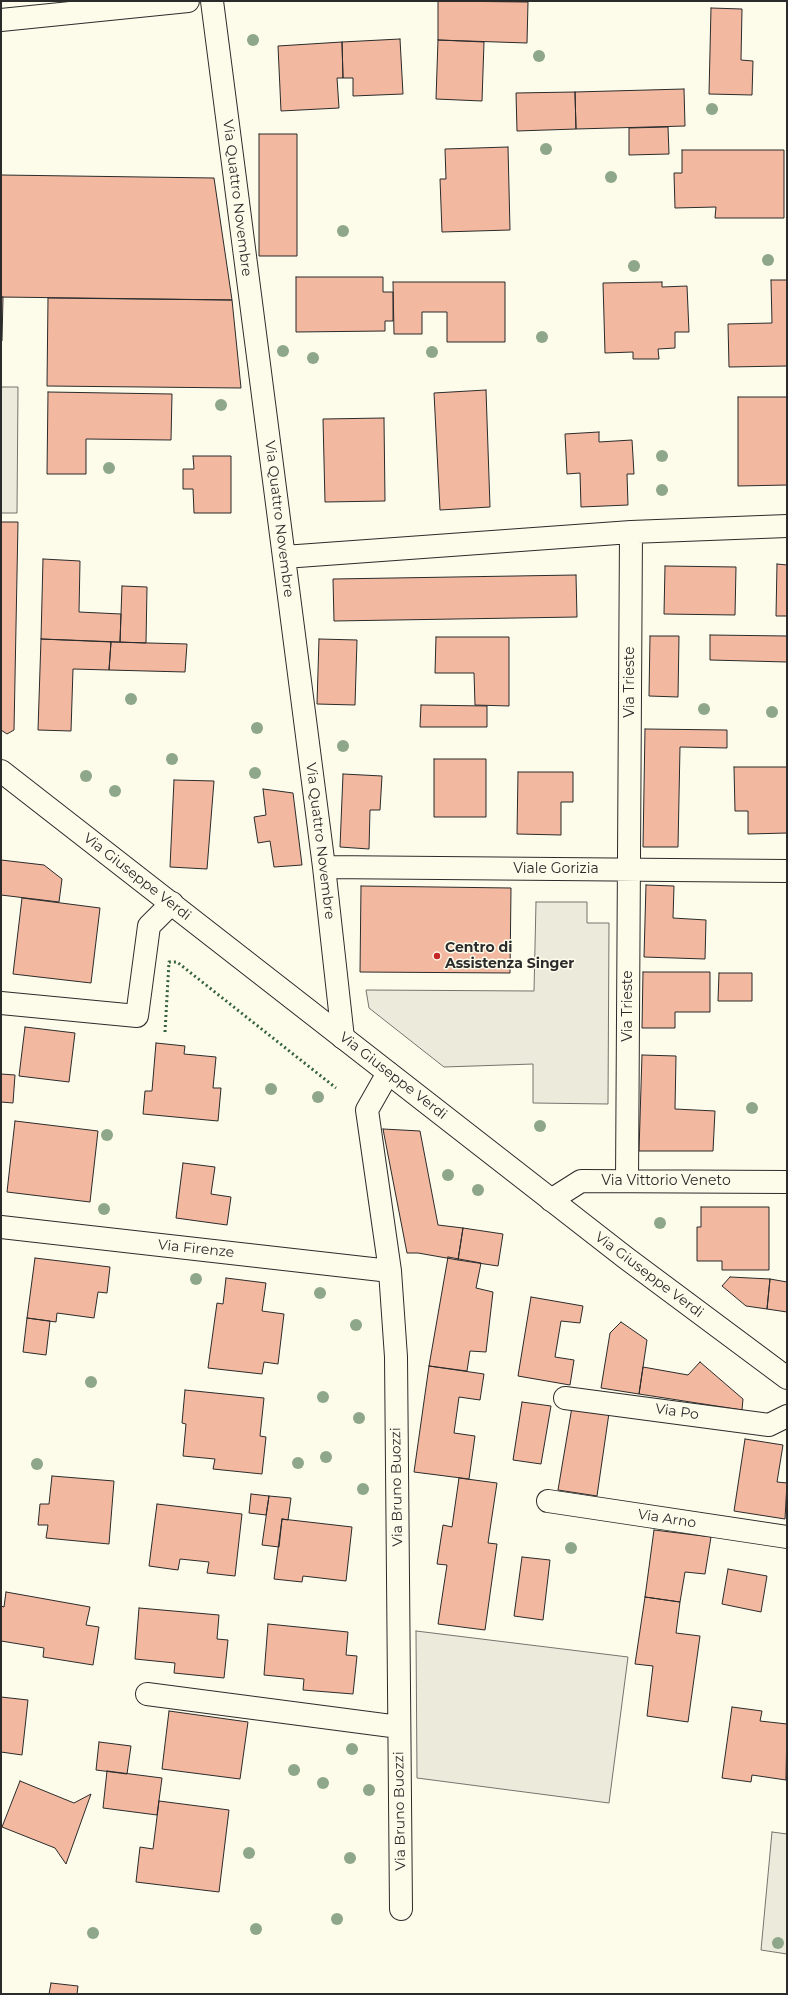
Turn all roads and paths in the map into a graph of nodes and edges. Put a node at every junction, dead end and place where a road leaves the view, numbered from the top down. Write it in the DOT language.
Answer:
graph roads {
  1 [pos="188,1"];
  2 [pos="212,1"];
  3 [pos="130,4"];
  4 [pos="1,20"];
  5 [pos="787,526"];
  6 [pos="631,532"];
  7 [pos="284,557"];
  8 [pos="1,771"];
  9 [pos="324,867"];
  10 [pos="629,870"];
  11 [pos="787,871"];
  12 [pos="172,904"];
  13 [pos="1,1003"];
  14 [pos="344,1038"];
  15 [pos="388,1073"];
  16 [pos="627,1180"];
  17 [pos="787,1182"];
  18 [pos="551,1200"];
  19 [pos="1,1227"];
  20 [pos="390,1271"];
  21 [pos="787,1378"];
  22 [pos="565,1398"];
  23 [pos="787,1416"];
  24 [pos="548,1501"];
  25 [pos="787,1537"];
  26 [pos="147,1694"];
  27 [pos="399,1727"];
  28 [pos="401,1909"];
  1 -- 3 [label="street"];
  2 -- 7 [label="street, Via Quattro Novembre"];
  3 -- 4 [label="street"];
  5 -- 6 [label="street"];
  6 -- 7 [label="street"];
  6 -- 10 [label="street, Via Trieste"];
  7 -- 9 [label="street, Via Quattro Novembre"];
  8 -- 12 [label="street, Via Giuseppe Verdi"];
  9 -- 10 [label="street, Viale Gorizia"];
  9 -- 14 [label="street, Via Quattro Novembre"];
  10 -- 11 [label="street, Viale Gorizia"];
  10 -- 16 [label="street, Via Trieste"];
  12 -- 13 [label="street"];
  12 -- 14 [label="street, Via Giuseppe Verdi"];
  14 -- 15 [label="street, Via Giuseppe Verdi"];
  15 -- 18 [label="street, Via Giuseppe Verdi"];
  15 -- 20 [label="street, Via Bruno Buozzi"];
  16 -- 17 [label="street, Via Vittorio Veneto"];
  16 -- 18 [label="street, Via Vittorio Veneto"];
  18 -- 21 [label="street, Via Giuseppe Verdi"];
  19 -- 20 [label="street, Via Firenze"];
  20 -- 27 [label="street, Via Bruno Buozzi"];
  22 -- 23 [label="street, Via Po"];
  24 -- 25 [label="street, Via Arno"];
  26 -- 27 [label="street"];
  27 -- 28 [label="street, Via Bruno Buozzi"];
}
